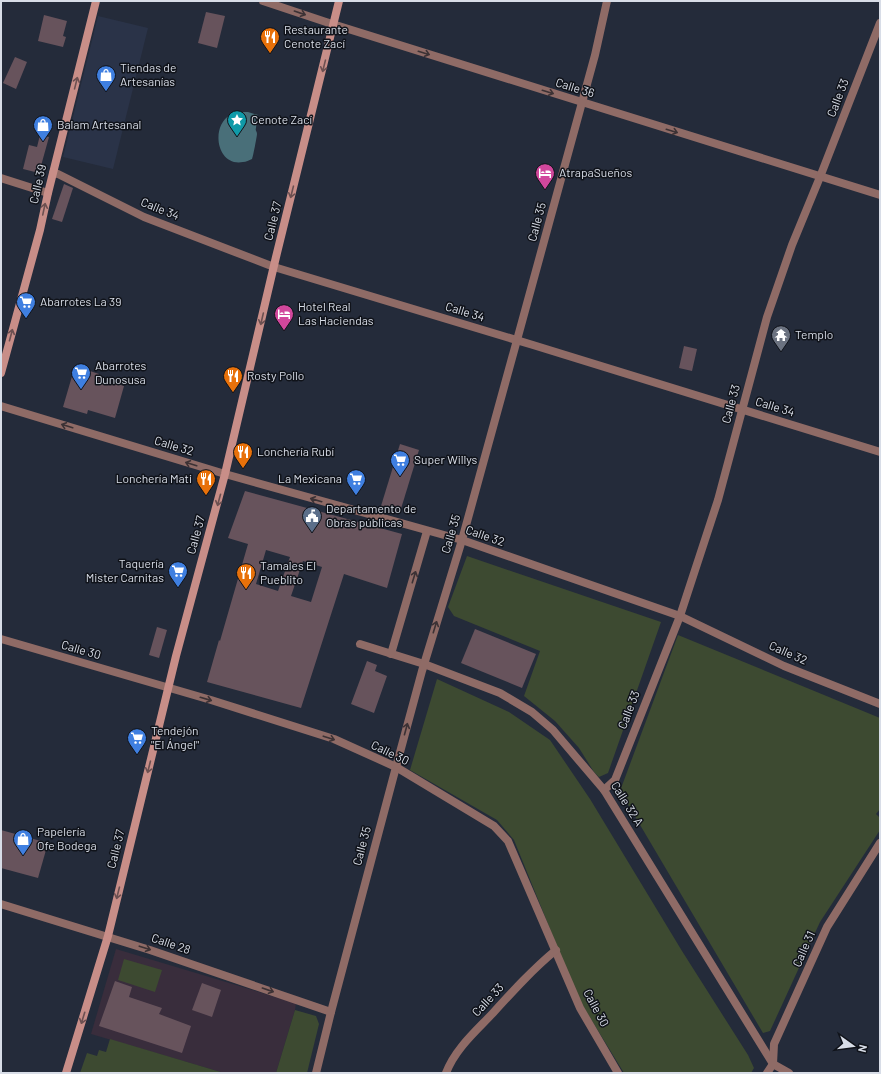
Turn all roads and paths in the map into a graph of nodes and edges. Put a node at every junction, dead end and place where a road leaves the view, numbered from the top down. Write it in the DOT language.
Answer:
graph roads {
  1 [pos="96,1"];
  2 [pos="263,1"];
  3 [pos="339,1"];
  4 [pos="607,1"];
  5 [pos="880,23"];
  6 [pos="334,25"];
  7 [pos="582,102"];
  8 [pos="53,173"];
  9 [pos="820,177"];
  10 [pos="1,178"];
  11 [pos="48,193"];
  12 [pos="880,195"];
  13 [pos="274,267"];
  14 [pos="517,340"];
  15 [pos="1,373"];
  16 [pos="1,406"];
  17 [pos="743,409"];
  18 [pos="880,452"];
  19 [pos="226,474"];
  20 [pos="427,530"];
  21 [pos="462,540"];
  22 [pos="680,616"];
  23 [pos="1,639"];
  24 [pos="360,644"];
  25 [pos="391,654"];
  26 [pos="424,664"];
  27 [pos="168,688"];
  28 [pos="880,704"];
  29 [pos="396,767"];
  30 [pos="604,790"];
  31 [pos="880,843"];
  32 [pos="1,904"];
  33 [pos="108,936"];
  34 [pos="556,950"];
  35 [pos="331,1012"];
  36 [pos="773,1064"];
  37 [pos="66,1073"];
  38 [pos="316,1073"];
  39 [pos="446,1073"];
  40 [pos="618,1073"];
  41 [pos="767,1073"];
  42 [pos="789,1073"];
  8 -- 1 [label="street, Calle 39, one-way"];
  2 -- 6 [label="street, Calle 36, one-way"];
  3 -- 6 [label="street, Calle 37"];
  4 -- 7 [label="street, Calle 35"];
  5 -- 9 [label="street, Calle 33"];
  6 -- 7 [label="street, Calle 36, one-way"];
  6 -- 13 [label="street, Calle 37, one-way"];
  7 -- 9 [label="street, Calle 36, one-way"];
  7 -- 14 [label="street, Calle 35"];
  8 -- 11 [label="street, Calle 39"];
  8 -- 13 [label="street, Calle 34"];
  9 -- 12 [label="street, Calle 36"];
  9 -- 17 [label="street, Calle 33"];
  10 -- 11 [label="street"];
  15 -- 11 [label="street, Calle 39, one-way"];
  13 -- 14 [label="street, Calle 34"];
  13 -- 19 [label="street, Calle 37, one-way"];
  14 -- 17 [label="street, Calle 34"];
  14 -- 21 [label="street, Calle 35"];
  19 -- 16 [label="street, Calle 32, one-way"];
  17 -- 18 [label="street, Calle 34"];
  17 -- 22 [label="street, Calle 33"];
  20 -- 19 [label="street, Calle 32, one-way"];
  19 -- 27 [label="street, Calle 37, one-way"];
  20 -- 21 [label="street, Calle 32"];
  25 -- 20 [label="street, Calle 35, one-way"];
  21 -- 22 [label="street, Calle 32"];
  26 -- 21 [label="street, Calle 35, one-way"];
  22 -- 28 [label="street, Calle 32"];
  22 -- 30 [label="street, Calle 33"];
  23 -- 27 [label="street, Calle 30"];
  24 -- 25 [label="street, Calle 32 A"];
  25 -- 26 [label="street, Calle 32 A"];
  29 -- 26 [label="street, Calle 35, one-way"];
  26 -- 30 [label="street, Calle 32 A"];
  27 -- 29 [label="street, Calle 30, one-way"];
  27 -- 33 [label="street, Calle 37, one-way"];
  29 -- 34 [label="street, Calle 30"];
  29 -- 35 [label="street, Calle 35"];
  30 -- 36 [label="street, Calle 32 A"];
  31 -- 36 [label="street, Calle 31"];
  32 -- 33 [label="street, Calle 28"];
  33 -- 35 [label="street, Calle 28, one-way"];
  33 -- 37 [label="street, Calle 37, one-way"];
  34 -- 39 [label="street, Calle 33"];
  34 -- 40 [label="street, Calle 30"];
  35 -- 38 [label="street, Calle 35"];
  36 -- 41 [label="street"];
  36 -- 42 [label="street, Calle 32 A"];
}
